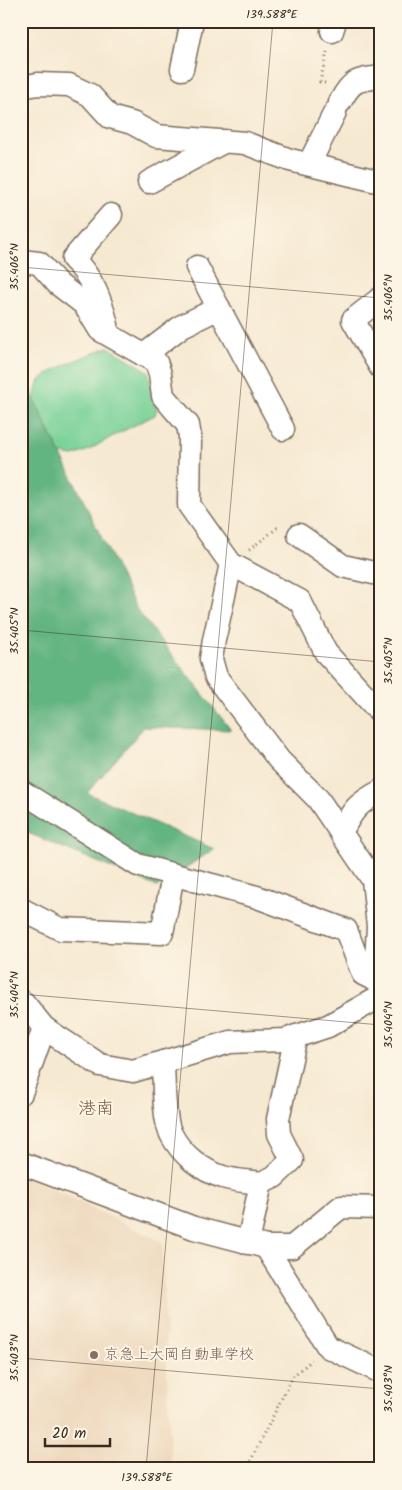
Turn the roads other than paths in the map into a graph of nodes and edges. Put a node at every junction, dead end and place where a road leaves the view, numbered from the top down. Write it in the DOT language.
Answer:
graph roads {
  1 [pos="192,21"];
  2 [pos="182,69"];
  3 [pos="381,77"];
  4 [pos="21,87"];
  5 [pos="225,141"];
  6 [pos="309,164"];
  7 [pos="149,182"];
  8 [pos="381,182"];
  9 [pos="111,215"];
  10 [pos="21,261"];
  11 [pos="197,267"];
  12 [pos="381,298"];
  13 [pos="219,308"];
  14 [pos="109,336"];
  15 [pos="144,355"];
  16 [pos="381,368"];
  17 [pos="283,428"];
  18 [pos="299,535"];
  19 [pos="231,564"];
  20 [pos="381,573"];
  21 [pos="381,713"];
  22 [pos="21,791"];
  23 [pos="381,791"];
  24 [pos="341,833"];
  25 [pos="174,875"];
  26 [pos="21,909"];
  27 [pos="379,987"];
  28 [pos="21,1003"];
  29 [pos="44,1028"];
  30 [pos="296,1036"];
  31 [pos="163,1062"];
  32 [pos="21,1093"];
  33 [pos="21,1163"];
  34 [pos="261,1183"];
  35 [pos="381,1208"];
  36 [pos="257,1245"];
  37 [pos="381,1372"];
  1 -- 2 [label="street"];
  3 -- 6 [label="street"];
  4 -- 5 [label="street"];
  5 -- 6 [label="street"];
  5 -- 7 [label="street"];
  6 -- 8 [label="street"];
  9 -- 14 [label="street"];
  10 -- 14 [label="street"];
  11 -- 13 [label="street"];
  12 -- 16 [label="street"];
  13 -- 15 [label="street"];
  13 -- 17 [label="street"];
  14 -- 15 [label="street"];
  15 -- 19 [label="street"];
  18 -- 20 [label="street"];
  19 -- 21 [label="street"];
  19 -- 24 [label="street"];
  22 -- 25 [label="street"];
  23 -- 24 [label="street"];
  24 -- 27 [label="street"];
  25 -- 26 [label="street"];
  25 -- 27 [label="street"];
  27 -- 30 [label="street"];
  28 -- 29 [label="street"];
  29 -- 31 [label="street"];
  29 -- 32 [label="street"];
  30 -- 31 [label="street"];
  30 -- 34 [label="street"];
  31 -- 34 [label="street"];
  33 -- 36 [label="street"];
  34 -- 36 [label="street"];
  35 -- 36 [label="street"];
  36 -- 37 [label="street"];
}
